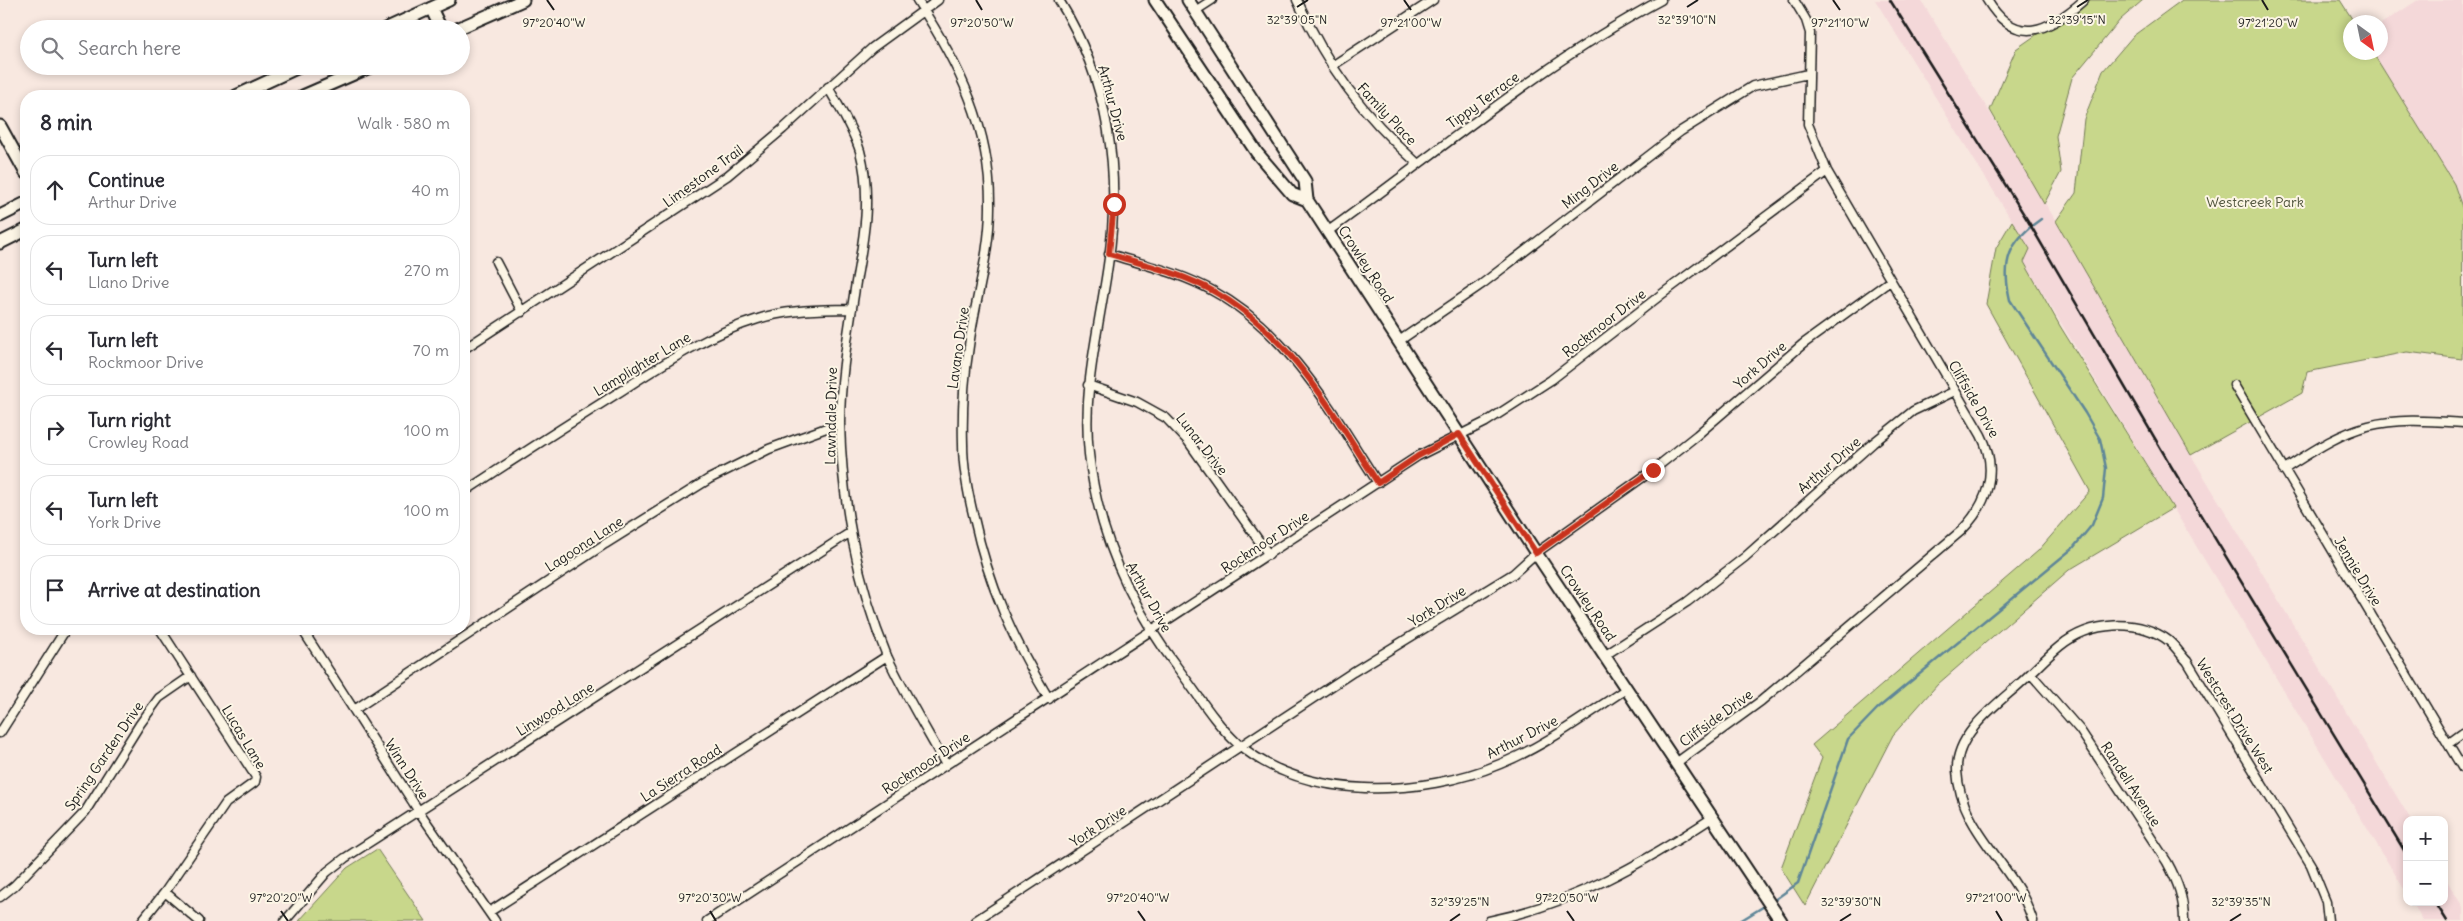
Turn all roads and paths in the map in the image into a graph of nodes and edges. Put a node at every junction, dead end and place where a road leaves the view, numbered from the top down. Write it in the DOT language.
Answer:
graph roads {
  1 [pos="449,0"];
  2 [pos="523,0"];
  3 [pos="917,0"];
  4 [pos="938,0"];
  5 [pos="1060,0"];
  6 [pos="1155,0"];
  7 [pos="1188,0"];
  8 [pos="1212,0"];
  9 [pos="1297,0"];
  10 [pos="1433,0"];
  11 [pos="1661,0"];
  12 [pos="1794,0"];
  13 [pos="1987,0"];
  14 [pos="2084,0"];
  15 [pos="431,8"];
  16 [pos="924,9"];
  17 [pos="1195,11"];
  18 [pos="405,20"];
  19 [pos="437,20"];
  20 [pos="470,23"];
  21 [pos="1332,66"];
  22 [pos="1808,74"];
  23 [pos="282,75"];
  24 [pos="352,75"];
  25 [pos="828,87"];
  26 [pos="249,90"];
  27 [pos="318,90"];
  28 [pos="0,126"];
  29 [pos="20,162"];
  30 [pos="1418,164"];
  31 [pos="1828,171"];
  32 [pos="1307,200"];
  33 [pos="20,206"];
  34 [pos="0,216"];
  35 [pos="1327,232"];
  36 [pos="20,233"];
  37 [pos="0,244"];
  38 [pos="1109,254"];
  39 [pos="496,262"];
  40 [pos="1890,281"];
  41 [pos="852,310"];
  42 [pos="522,312"];
  43 [pos="1399,342"];
  44 [pos="470,345"];
  45 [pos="1088,385"];
  46 [pos="2234,385"];
  47 [pos="1955,391"];
  48 [pos="840,423"];
  49 [pos="2463,423"];
  50 [pos="1459,434"];
  51 [pos="2283,470"];
  52 [pos="1378,483"];
  53 [pos="470,488"];
  54 [pos="851,532"];
  55 [pos="1536,553"];
  56 [pos="1269,555"];
  57 [pos="1153,632"];
  58 [pos="470,633"];
  59 [pos="62,635"];
  60 [pos="164,635"];
  61 [pos="306,635"];
  62 [pos="467,635"];
  63 [pos="887,656"];
  64 [pos="1604,656"];
  65 [pos="2031,674"];
  66 [pos="191,676"];
  67 [pos="1626,689"];
  68 [pos="1049,699"];
  69 [pos="354,710"];
  70 [pos="0,733"];
  71 [pos="2463,733"];
  72 [pos="2448,744"];
  73 [pos="1241,746"];
  74 [pos="1676,763"];
  75 [pos="946,765"];
  76 [pos="2463,769"];
  77 [pos="418,810"];
  78 [pos="1712,818"];
  79 [pos="165,892"];
  80 [pos="0,897"];
  81 [pos="489,912"];
  82 [pos="986,918"];
  83 [pos="142,921"];
  84 [pos="199,921"];
  85 [pos="285,921"];
  86 [pos="495,921"];
  87 [pos="707,921"];
  88 [pos="975,921"];
  89 [pos="1489,921"];
  90 [pos="1780,921"];
  91 [pos="2034,921"];
  92 [pos="2184,921"];
  93 [pos="2328,921"];
  1 -- 15 [label="main road"];
  2 -- 20 [label="main road"];
  3 -- 16 [label="street, Lavano Drive"];
  4 -- 16 [label="street, Limestone Trail"];
  5 -- 38 [label="street, Arthur Drive"];
  6 -- 32 [label="main road, Crowley Road"];
  7 -- 17 [label="main road, Crowley Road"];
  8 -- 17 [label="street"];
  9 -- 21 [label="street, Family Place"];
  10 -- 21 [label="street"];
  11 -- 30 [label="street, Tippy Terrace"];
  12 -- 22 [label="street, Cliffside Drive"];
  13 -- 14 [label="street"];
  15 -- 18 [label="main road"];
  15 -- 19 [label="main road"];
  16 -- 25 [label="street, Limestone Trail"];
  16 -- 68 [label="street, Lavano Drive"];
  17 -- 32 [label="main road, Crowley Road"];
  21 -- 30 [label="street, Family Place"];
  22 -- 31 [label="street, Cliffside Drive"];
  22 -- 43 [label="street, Ming Drive"];
  23 -- 26 [label="main road"];
  24 -- 27 [label="main road"];
  25 -- 41 [label="street, Lawndale Drive"];
  25 -- 42 [label="street, Limestone Trail"];
  28 -- 29 [label="main road"];
  30 -- 35 [label="street, Tippy Terrace"];
  31 -- 40 [label="street, Cliffside Drive"];
  31 -- 50 [label="street, Rockmoor Drive"];
  32 -- 35 [label="main road, Crowley Road"];
  33 -- 34 [label="main road"];
  35 -- 43 [label="main road, Crowley Road"];
  36 -- 37 [label="main road"];
  38 -- 45 [label="street, Arthur Drive"];
  38 -- 52 [label="street"];
  39 -- 42 [label="street"];
  40 -- 47 [label="street, Cliffside Drive"];
  40 -- 55 [label="street, York Drive"];
  41 -- 48 [label="street, Lawndale Drive"];
  41 -- 53 [label="street, Lamplighter Lane"];
  42 -- 44 [label="street, Limestone Trail"];
  43 -- 50 [label="main road, Crowley Road"];
  45 -- 56 [label="street, Lunar Drive"];
  45 -- 57 [label="street, Arthur Drive"];
  46 -- 51 [label="street, Jennie Drive"];
  47 -- 64 [label="street, Arthur Drive"];
  47 -- 74 [label="street, Cliffside Drive"];
  48 -- 54 [label="street, Lawndale Drive"];
  48 -- 58 [label="street, Lagoona Lane"];
  49 -- 51 [label="street"];
  50 -- 52 [label="street, Rockmoor Drive"];
  50 -- 55 [label="main road, Crowley Road"];
  51 -- 72 [label="street, Jennie Drive"];
  52 -- 56 [label="street, Rockmoor Drive"];
  54 -- 63 [label="street, Lawndale Drive"];
  54 -- 77 [label="street, Linwood Lane"];
  55 -- 64 [label="main road, Crowley Road"];
  55 -- 73 [label="street, York Drive"];
  56 -- 57 [label="street, Rockmoor Drive"];
  57 -- 68 [label="street, Rockmoor Drive"];
  57 -- 73 [label="street, Arthur Drive"];
  59 -- 70 [label="street"];
  60 -- 66 [label="street, Lucas Lane"];
  61 -- 69 [label="street, Winn Drive"];
  62 -- 69 [label="street, Lagoona Lane"];
  63 -- 75 [label="street, Lawndale Drive"];
  63 -- 81 [label="street, La Sierra Road"];
  64 -- 67 [label="main road, Crowley Road"];
  65 -- 91 [label="street, Westcrest Drive West"];
  65 -- 92 [label="street, Randell Avenue"];
  65 -- 93 [label="street, Westcrest Drive West"];
  66 -- 79 [label="street, Lucas Lane"];
  66 -- 80 [label="street, Spring Garden Drive"];
  67 -- 73 [label="street, Arthur Drive"];
  67 -- 74 [label="main road, Crowley Road"];
  68 -- 75 [label="street, Rockmoor Drive"];
  69 -- 77 [label="street, Winn Drive"];
  71 -- 72 [label="street"];
  72 -- 76 [label="street, Jennie Drive"];
  73 -- 82 [label="street, York Drive"];
  74 -- 78 [label="main road, Crowley Road"];
  75 -- 87 [label="street, Rockmoor Drive"];
  77 -- 81 [label="street, Winn Drive"];
  77 -- 85 [label="street, Linwood Lane"];
  78 -- 89 [label="street"];
  78 -- 90 [label="main road, Crowley Road"];
  79 -- 83 [label="street, Lucas Lane"];
  79 -- 84 [label="street"];
  81 -- 86 [label="street, Winn Drive"];
  82 -- 88 [label="street, York Drive"];
}
